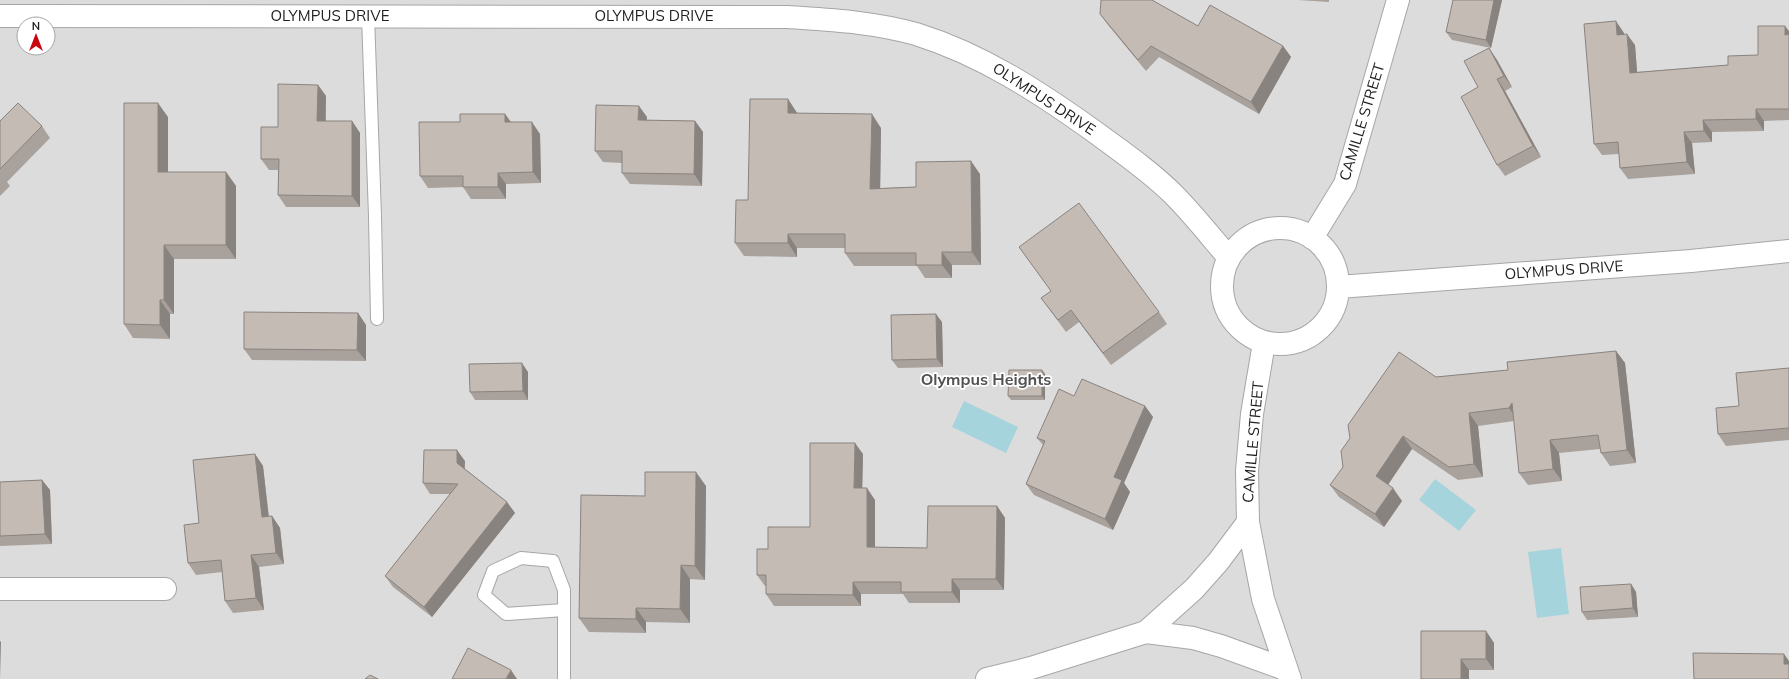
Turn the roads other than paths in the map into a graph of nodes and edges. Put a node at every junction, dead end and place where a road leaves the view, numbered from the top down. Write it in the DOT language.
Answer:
graph roads {
  1 [pos="1398,0"];
  2 [pos="0,16"];
  3 [pos="368,16"];
  4 [pos="1312,238"];
  5 [pos="1789,251"];
  6 [pos="1229,258"];
  7 [pos="1338,287"];
  8 [pos="377,320"];
  9 [pos="1264,343"];
  10 [pos="1248,522"];
  11 [pos="165,588"];
  12 [pos="0,589"];
  13 [pos="564,610"];
  14 [pos="1146,632"];
  15 [pos="1288,674"];
  16 [pos="564,679"];
  17 [pos="987,679"];
  1 -- 4 [label="street, CAMILLE STREET"];
  2 -- 3 [label="street, OLYMPUS DRIVE"];
  3 -- 6 [label="street, OLYMPUS DRIVE"];
  3 -- 8 [label="lane"];
  4 -- 6 [label="street"];
  4 -- 7 [label="street"];
  5 -- 7 [label="street, OLYMPUS DRIVE"];
  6 -- 9 [label="street"];
  7 -- 9 [label="street"];
  9 -- 10 [label="street, CAMILLE STREET"];
  10 -- 14 [label="street"];
  10 -- 15 [label="street, CAMILLE STREET"];
  11 -- 12 [label="street"];
  13 -- 13 [label="lane"];
  13 -- 16 [label="lane"];
  14 -- 15 [label="street"];
  14 -- 17 [label="street"];
}
